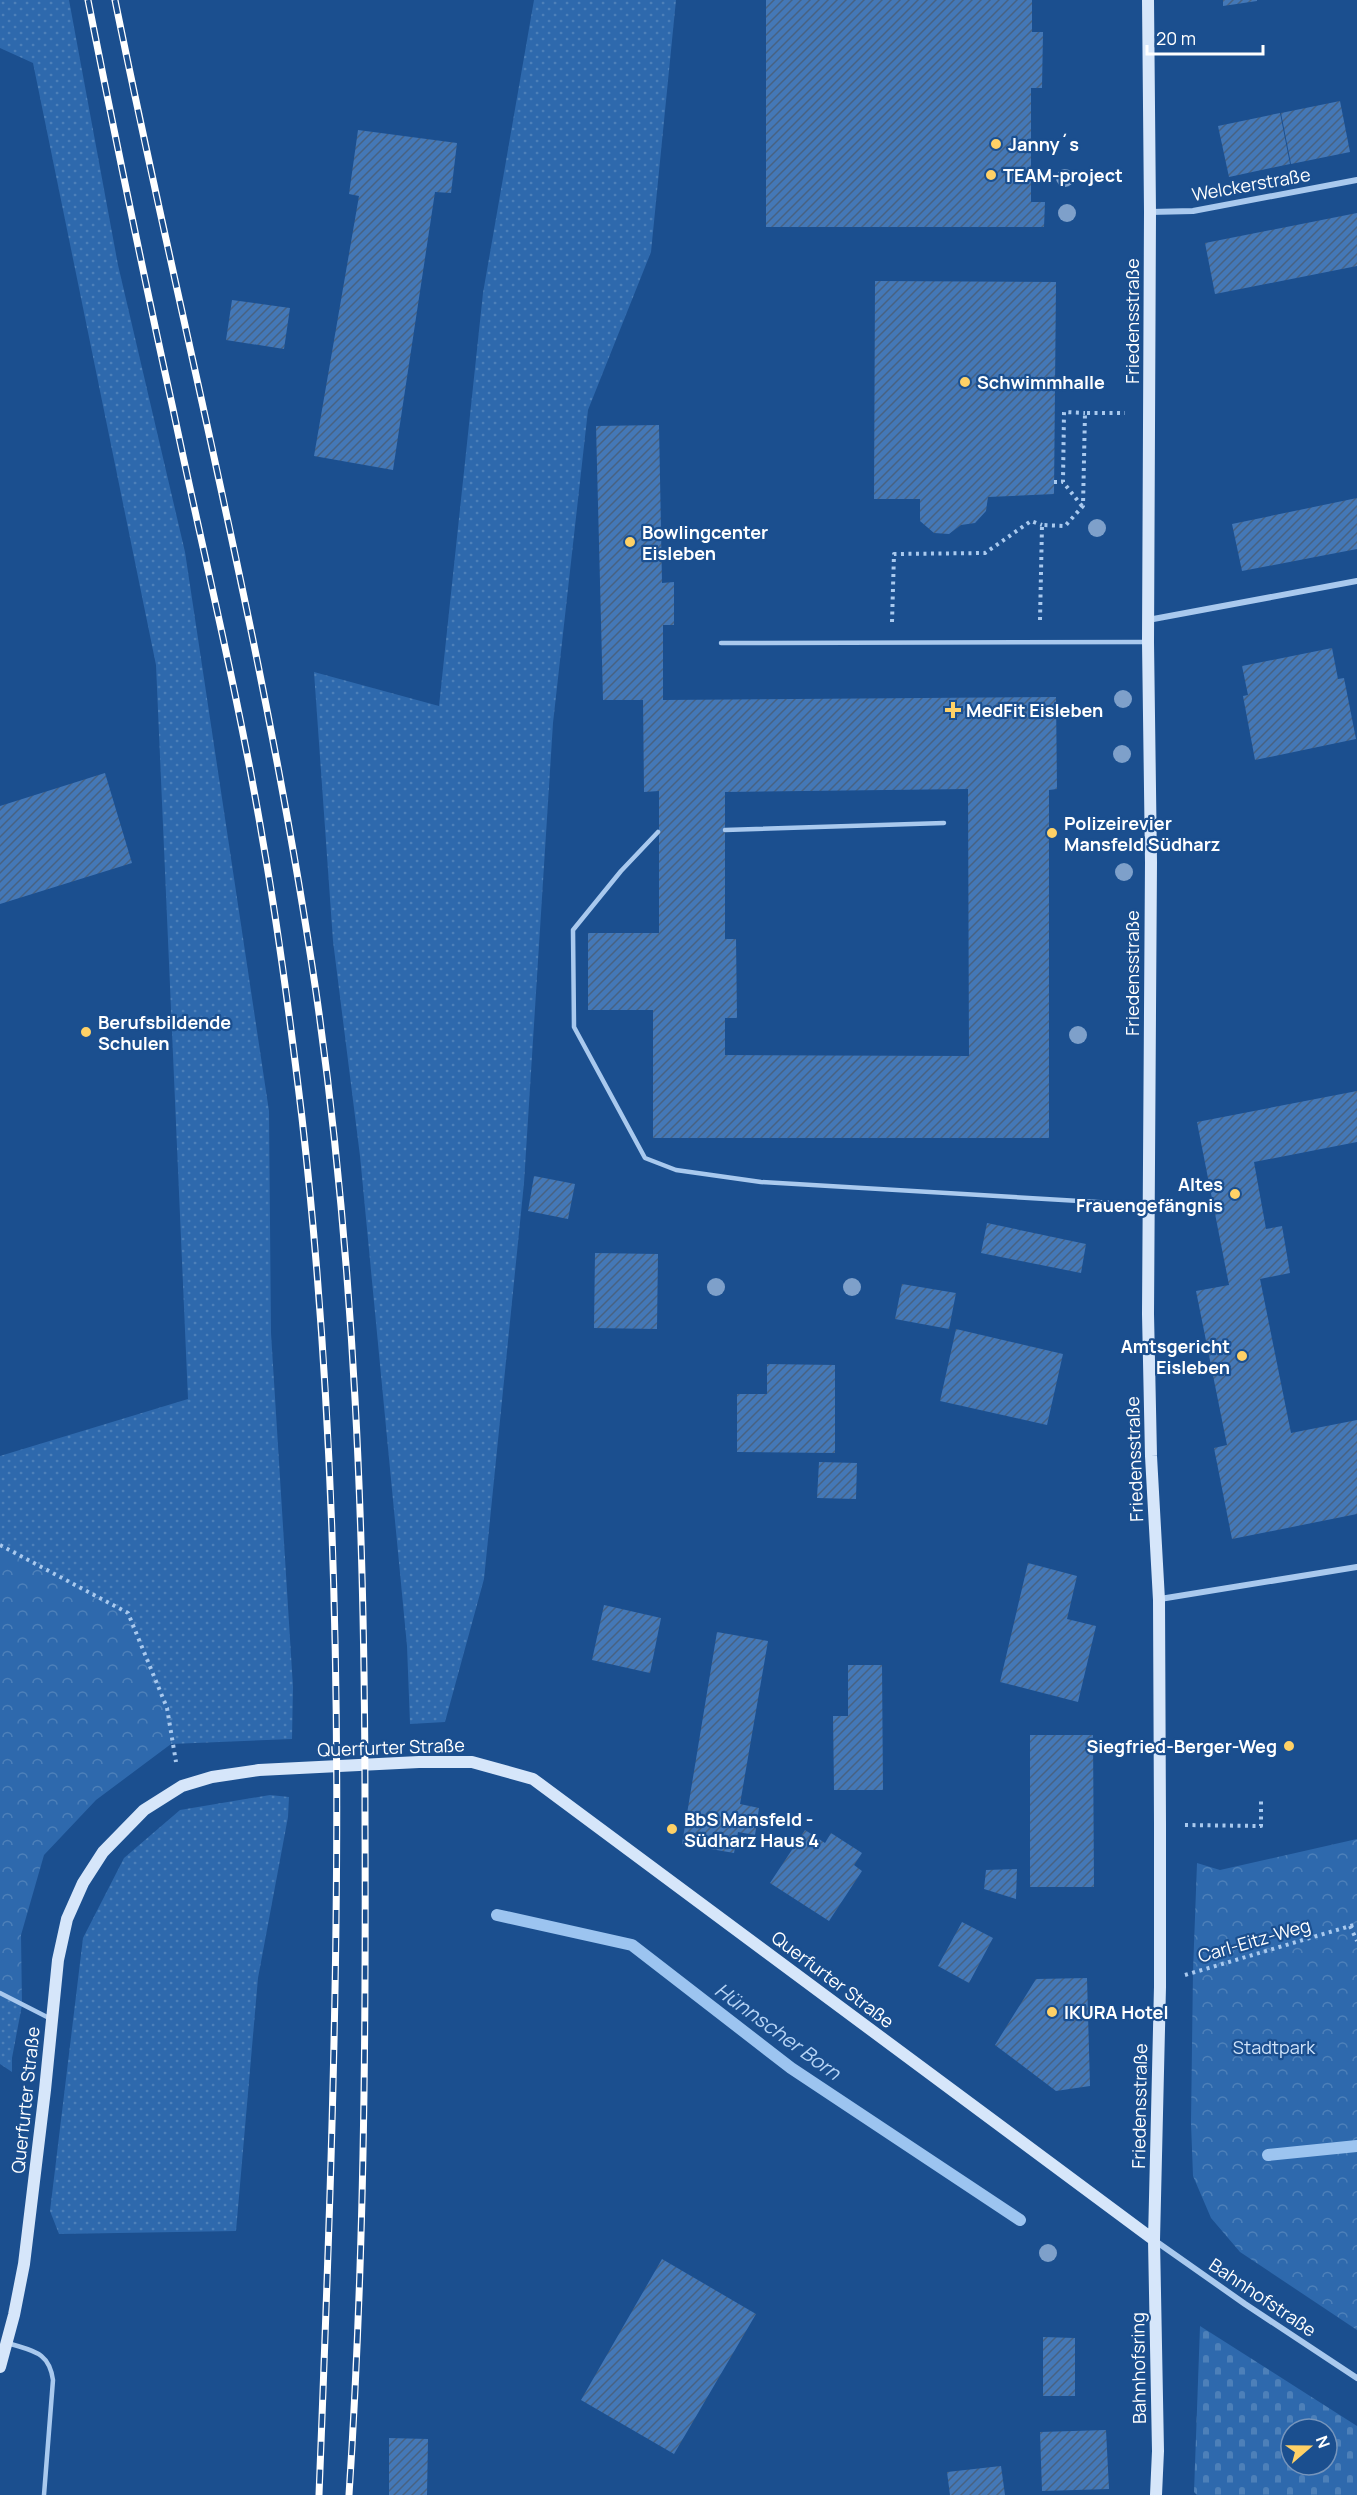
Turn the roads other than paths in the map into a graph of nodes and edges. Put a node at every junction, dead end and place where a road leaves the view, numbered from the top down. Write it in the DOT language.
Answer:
graph roads {
  1 [pos="1148,0"];
  2 [pos="1357,180"];
  3 [pos="1150,212"];
  4 [pos="1357,581"];
  5 [pos="1148,620"];
  6 [pos="1148,642"];
  7 [pos="721,643"];
  8 [pos="944,824"];
  9 [pos="725,830"];
  10 [pos="658,832"];
  11 [pos="1149,1205"];
  12 [pos="1357,1567"];
  13 [pos="1159,1599"];
  14 [pos="0,1993"];
  15 [pos="52,2019"];
  16 [pos="1154,2240"];
  17 [pos="8,2343"];
  18 [pos="0,2367"];
  19 [pos="1357,2378"];
  20 [pos="44,2495"];
  21 [pos="1156,2495"];
  1 -- 3 [label="main road, Friedensstraße"];
  2 -- 3 [label="street, Welckerstraße"];
  3 -- 5 [label="main road, Friedensstraße"];
  4 -- 5 [label="street"];
  5 -- 6 [label="main road, Friedensstraße"];
  6 -- 7 [label="lane"];
  6 -- 11 [label="main road, Friedensstraße"];
  8 -- 9 [label="lane"];
  10 -- 11 [label="lane"];
  11 -- 13 [label="main road, Friedensstraße"];
  12 -- 13 [label="street"];
  13 -- 16 [label="main road, Friedensstraße"];
  14 -- 15 [label="lane"];
  15 -- 16 [label="main road, Querfurter Straße"];
  15 -- 17 [label="main road, Querfurter Straße"];
  16 -- 19 [label="street, Bahnhofstraße"];
  16 -- 21 [label="main road, Bahnhofsring"];
  17 -- 18 [label="main road, Querfurter Straße"];
  17 -- 20 [label="lane"];
}
